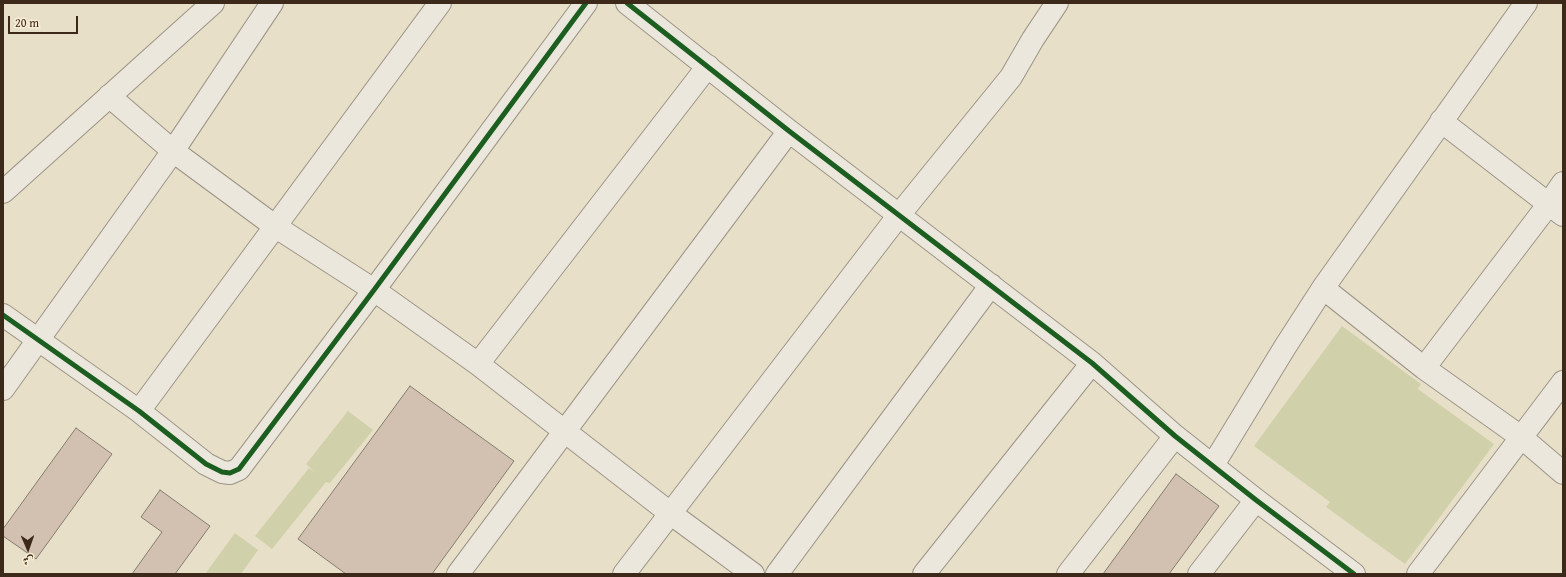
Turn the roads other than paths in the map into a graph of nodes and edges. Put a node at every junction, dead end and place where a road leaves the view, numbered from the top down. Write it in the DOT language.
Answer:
graph roads {
  1 [pos="213,3"];
  2 [pos="272,3"];
  3 [pos="440,3"];
  4 [pos="586,3"];
  5 [pos="627,3"];
  6 [pos="1057,3"];
  7 [pos="1526,3"];
  8 [pos="708,66"];
  9 [pos="109,96"];
  10 [pos="1441,121"];
  11 [pos="789,131"];
  12 [pos="173,151"];
  13 [pos="1563,182"];
  14 [pos="3,192"];
  15 [pos="1556,210"];
  16 [pos="899,215"];
  17 [pos="276,227"];
  18 [pos="991,285"];
  19 [pos="1323,288"];
  20 [pos="374,290"];
  21 [pos="3,315"];
  22 [pos="39,341"];
  23 [pos="1092,363"];
  24 [pos="478,364"];
  25 [pos="1424,368"];
  26 [pos="1563,382"];
  27 [pos="3,389"];
  28 [pos="139,411"];
  29 [pos="565,431"];
  30 [pos="1175,436"];
  31 [pos="1521,437"];
  32 [pos="1213,465"];
  33 [pos="1563,473"];
  34 [pos="1256,500"];
  35 [pos="670,513"];
  36 [pos="1340,570"];
  37 [pos="458,574"];
  38 [pos="624,574"];
  39 [pos="753,574"];
  40 [pos="777,574"];
  41 [pos="924,574"];
  42 [pos="1068,574"];
  43 [pos="1199,574"];
  44 [pos="1418,574"];
  1 -- 9 [label="street"];
  2 -- 12 [label="street"];
  3 -- 17 [label="street"];
  4 -- 20 [label="street"];
  5 -- 8 [label="street"];
  6 -- 16 [label="street"];
  7 -- 10 [label="street"];
  8 -- 11 [label="street"];
  8 -- 24 [label="street"];
  9 -- 12 [label="street"];
  9 -- 14 [label="street"];
  10 -- 15 [label="street"];
  10 -- 19 [label="street"];
  11 -- 16 [label="street"];
  11 -- 29 [label="street"];
  12 -- 17 [label="street"];
  12 -- 22 [label="street"];
  13 -- 15 [label="street"];
  15 -- 25 [label="street"];
  16 -- 18 [label="street"];
  16 -- 35 [label="street"];
  17 -- 20 [label="street"];
  17 -- 28 [label="street"];
  18 -- 23 [label="street"];
  18 -- 40 [label="street"];
  19 -- 25 [label="street"];
  19 -- 32 [label="street"];
  20 -- 24 [label="street"];
  20 -- 28 [label="street"];
  21 -- 22 [label="street"];
  22 -- 27 [label="street"];
  22 -- 28 [label="street"];
  23 -- 30 [label="street"];
  23 -- 41 [label="street"];
  24 -- 29 [label="street"];
  25 -- 31 [label="street"];
  26 -- 31 [label="street"];
  29 -- 35 [label="street"];
  29 -- 37 [label="street"];
  30 -- 32 [label="street"];
  30 -- 42 [label="street"];
  31 -- 33 [label="street"];
  31 -- 44 [label="street"];
  32 -- 34 [label="street"];
  34 -- 36 [label="street"];
  34 -- 43 [label="street"];
  35 -- 38 [label="street"];
  35 -- 39 [label="street"];
}
